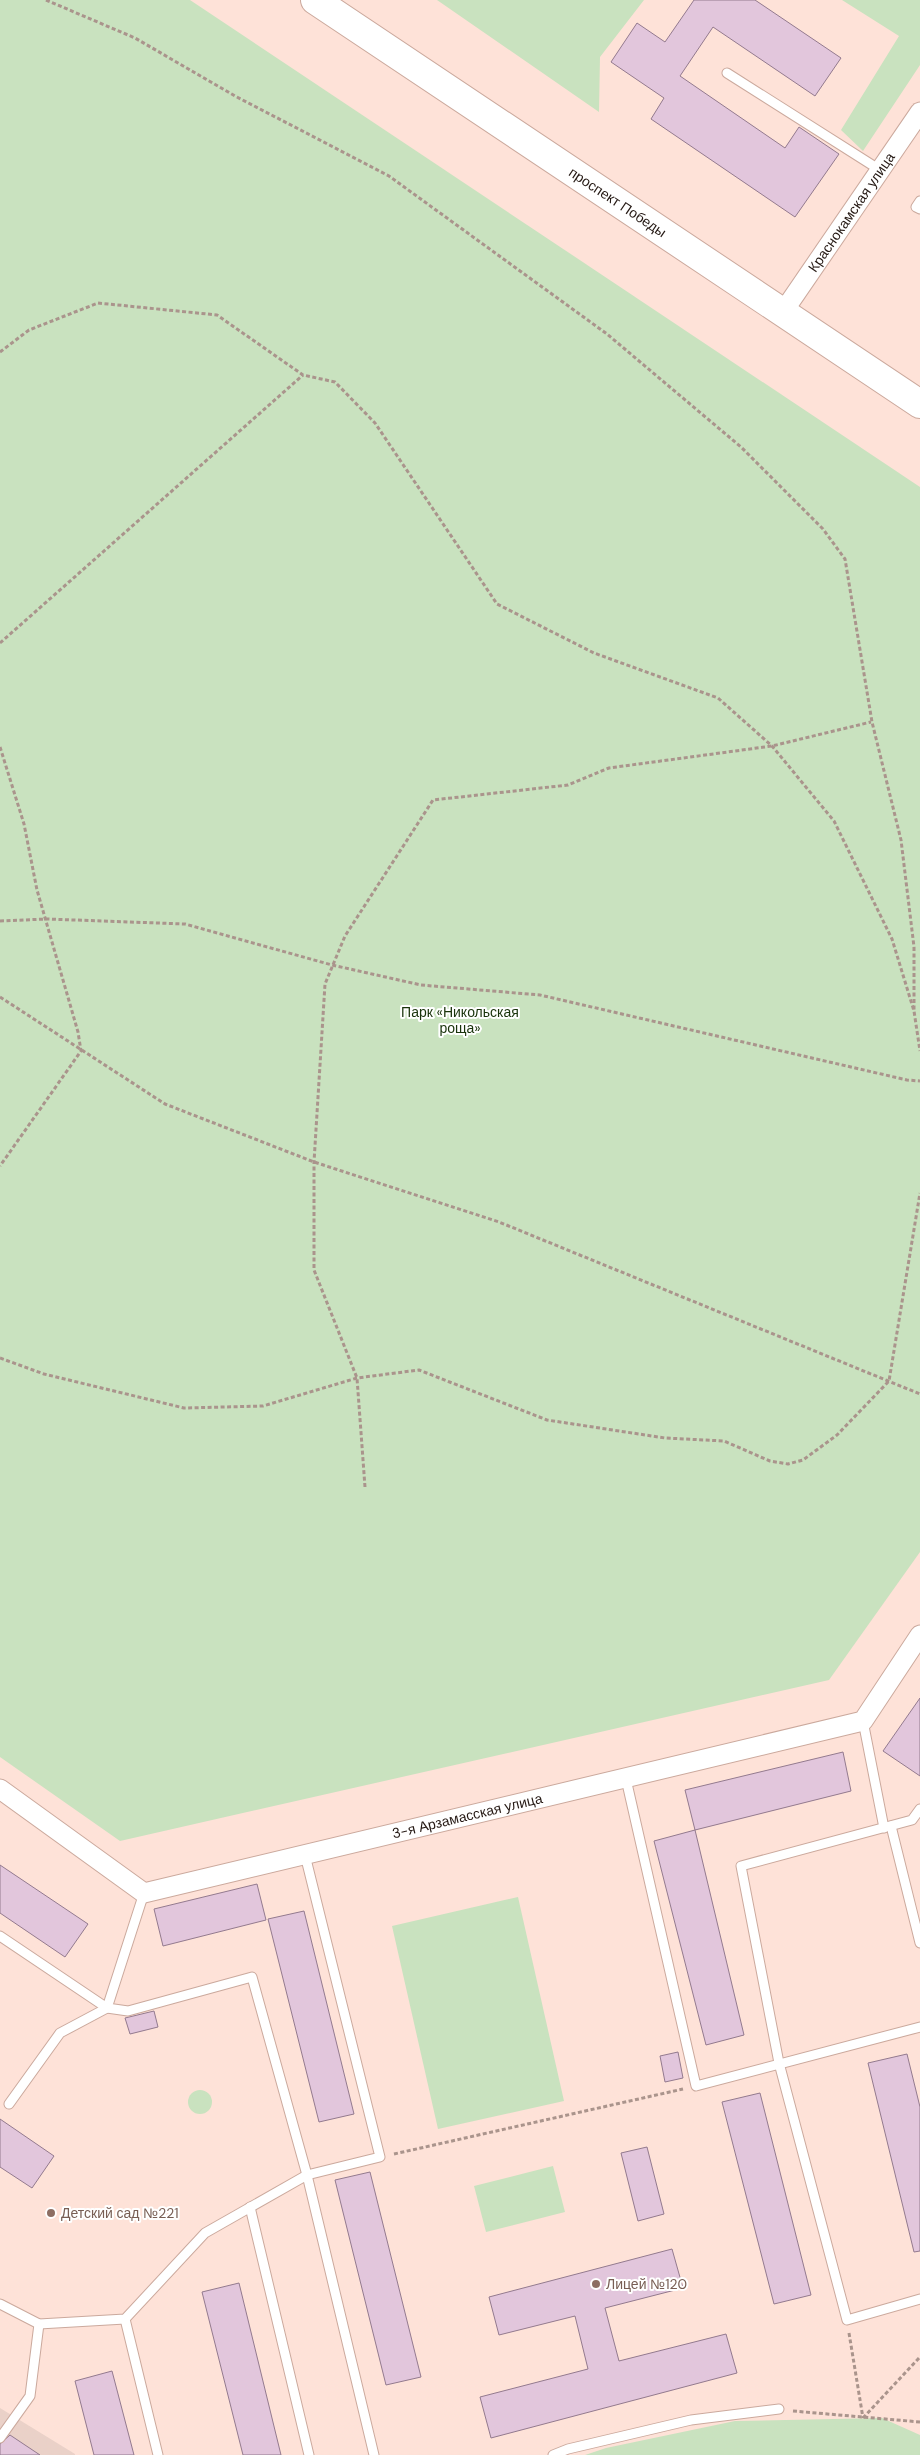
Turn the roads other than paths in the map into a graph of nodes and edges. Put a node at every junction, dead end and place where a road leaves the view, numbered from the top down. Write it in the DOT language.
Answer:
graph roads {
  1 [pos="315,0"];
  2 [pos="727,73"];
  3 [pos="918,120"];
  4 [pos="880,170"];
  5 [pos="920,201"];
  6 [pos="920,209"];
  7 [pos="783,312"];
  8 [pos="920,404"];
  9 [pos="920,1635"];
  10 [pos="863,1721"];
  11 [pos="626,1779"];
  12 [pos="0,1789"];
  13 [pos="920,1809"];
  14 [pos="916,1819"];
  15 [pos="887,1827"];
  16 [pos="305,1855"];
  17 [pos="144,1893"];
  18 [pos="0,1936"];
  19 [pos="920,1943"];
  20 [pos="106,2008"];
  21 [pos="920,2027"];
  22 [pos="779,2063"];
  23 [pos="9,2104"];
  24 [pos="307,2175"];
  25 [pos="250,2208"];
  26 [pos="920,2299"];
  27 [pos="0,2304"];
  28 [pos="124,2319"];
  29 [pos="39,2324"];
  30 [pos="780,2409"];
  31 [pos="0,2438"];
  32 [pos="158,2455"];
  33 [pos="309,2455"];
  34 [pos="374,2455"];
  35 [pos="553,2455"];
  1 -- 7 [label="main road, проспект Победы"];
  2 -- 4 [label="lane"];
  3 -- 4 [label="street, Краснокамская улица"];
  4 -- 7 [label="street, Краснокамская улица"];
  5 -- 6 [label="lane"];
  7 -- 8 [label="main road, проспект Победы"];
  9 -- 10 [label="street"];
  10 -- 11 [label="street, 3-я Арзамасская улица"];
  10 -- 15 [label="lane"];
  11 -- 16 [label="street, 3-я Арзамасская улица"];
  11 -- 22 [label="lane"];
  12 -- 17 [label="street"];
  13 -- 14 [label="lane"];
  14 -- 15 [label="lane"];
  15 -- 19 [label="lane"];
  15 -- 22 [label="lane"];
  16 -- 17 [label="street, 3-я Арзамасская улица"];
  16 -- 24 [label="lane"];
  17 -- 20 [label="lane"];
  18 -- 20 [label="lane"];
  20 -- 23 [label="lane"];
  20 -- 24 [label="lane"];
  21 -- 22 [label="lane"];
  22 -- 26 [label="lane"];
  24 -- 25 [label="lane"];
  24 -- 34 [label="lane"];
  25 -- 28 [label="lane"];
  25 -- 33 [label="lane"];
  27 -- 29 [label="lane"];
  28 -- 29 [label="lane"];
  28 -- 32 [label="lane"];
  29 -- 31 [label="lane"];
  30 -- 35 [label="lane"];
}
